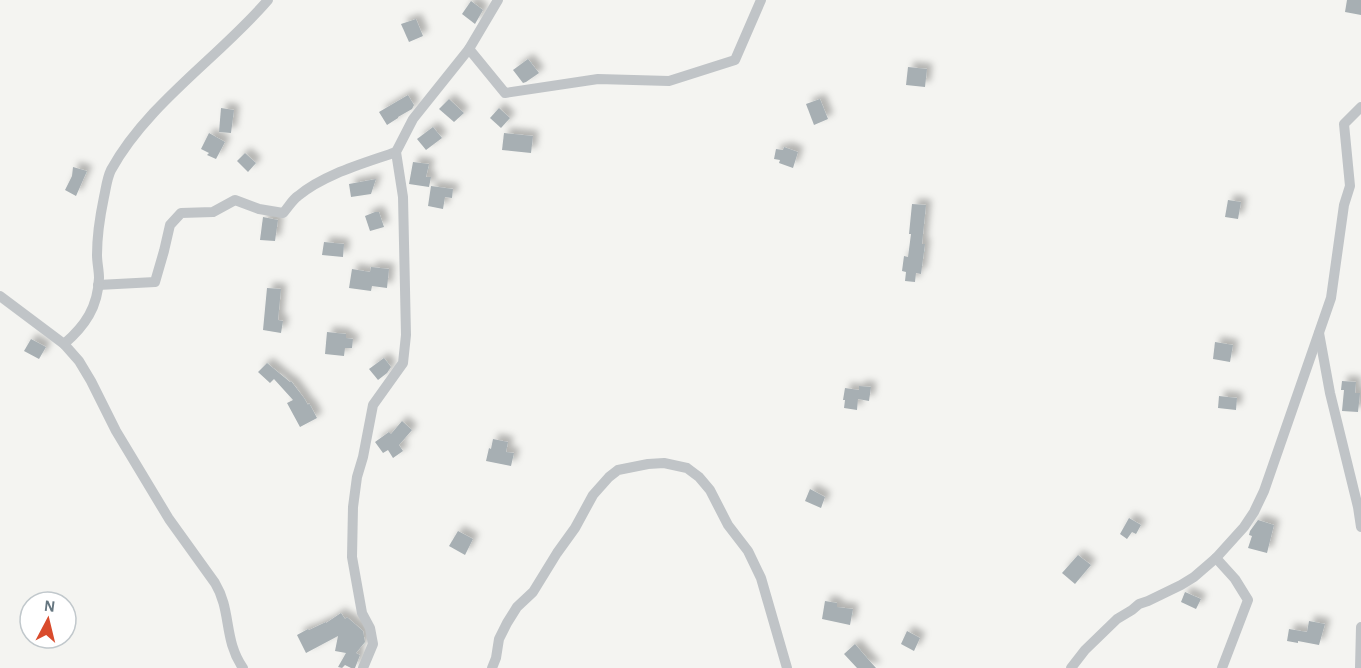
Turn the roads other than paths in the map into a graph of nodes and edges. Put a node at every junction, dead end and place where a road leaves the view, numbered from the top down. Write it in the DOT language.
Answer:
graph roads {
  1 [pos="268,0"];
  2 [pos="498,0"];
  3 [pos="760,0"];
  4 [pos="469,49"];
  5 [pos="1361,107"];
  6 [pos="396,152"];
  7 [pos="98,285"];
  8 [pos="0,296"];
  9 [pos="1319,333"];
  10 [pos="64,344"];
  11 [pos="1361,527"];
  12 [pos="1216,558"];
  13 [pos="1361,627"];
  14 [pos="243,668"];
  15 [pos="363,668"];
  16 [pos="492,668"];
  17 [pos="787,668"];
  18 [pos="1071,668"];
  19 [pos="1222,668"];
  20 [pos="1360,668"];
  1 -- 7 [label="street"];
  2 -- 4 [label="street"];
  3 -- 4 [label="street"];
  4 -- 6 [label="street"];
  5 -- 9 [label="street"];
  6 -- 7 [label="street"];
  6 -- 15 [label="street"];
  7 -- 10 [label="street"];
  8 -- 10 [label="street"];
  9 -- 11 [label="street"];
  9 -- 12 [label="street"];
  10 -- 14 [label="street"];
  12 -- 18 [label="street"];
  12 -- 19 [label="street"];
  13 -- 20 [label="street"];
  16 -- 17 [label="street"];
}
